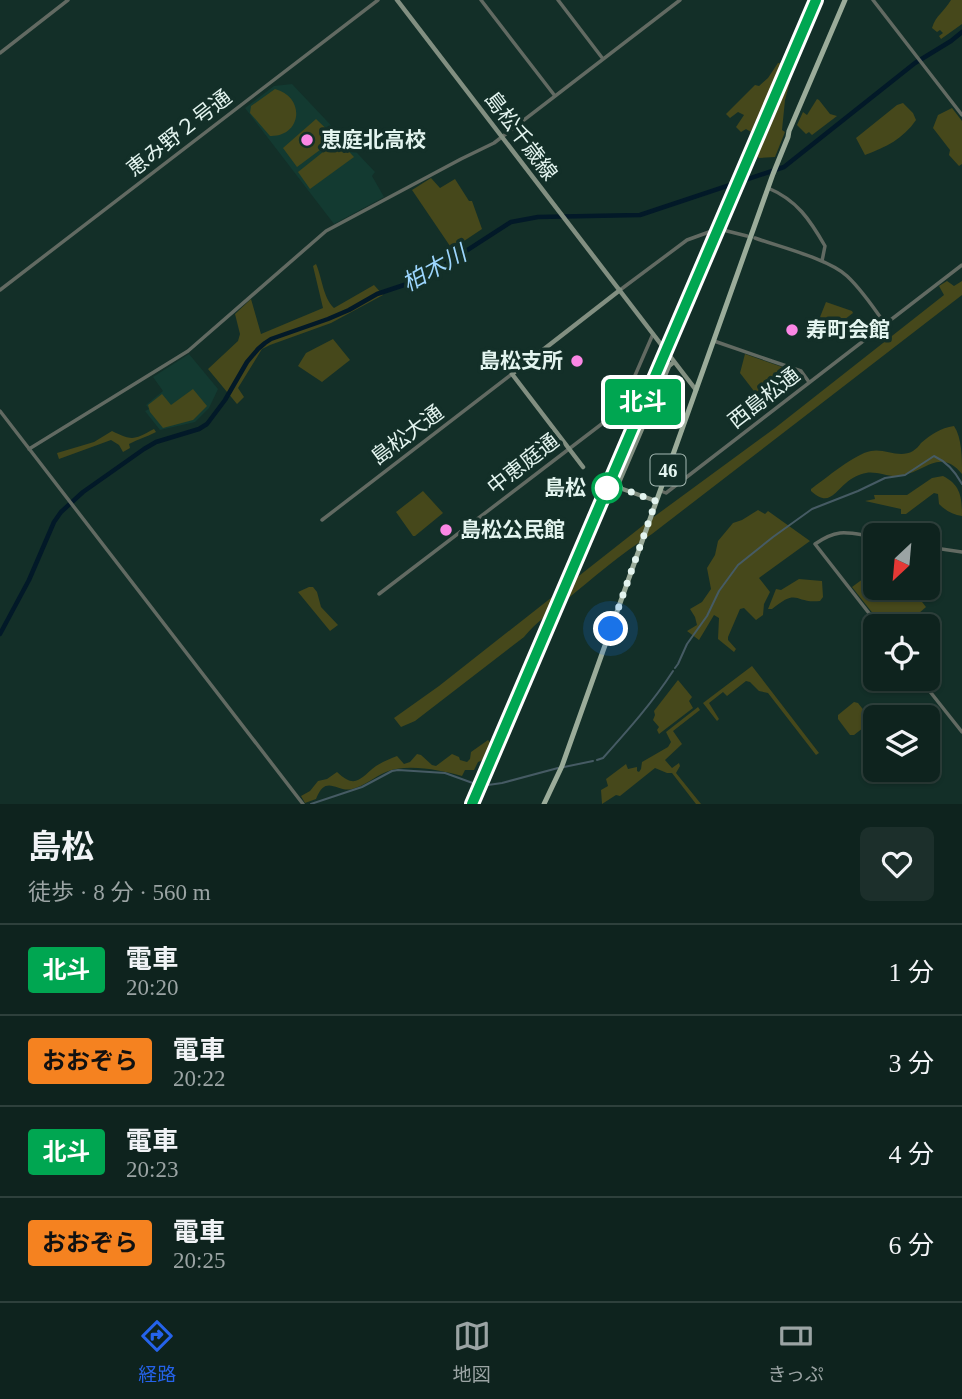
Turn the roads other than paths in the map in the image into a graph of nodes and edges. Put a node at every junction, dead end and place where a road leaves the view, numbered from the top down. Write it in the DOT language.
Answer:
graph roads {
  1 [pos="68,0"];
  2 [pos="377,0"];
  3 [pos="397,0"];
  4 [pos="481,0"];
  5 [pos="558,0"];
  6 [pos="680,0"];
  7 [pos="846,0"];
  8 [pos="873,0"];
  9 [pos="0,52"];
  10 [pos="603,59"];
  11 [pos="555,96"];
  12 [pos="962,116"];
  13 [pos="503,137"];
  14 [pos="768,188"];
  15 [pos="723,230"];
  16 [pos="709,232"];
  17 [pos="747,236"];
  18 [pos="755,238"];
  19 [pos="822,261"];
  20 [pos="962,265"];
  21 [pos="0,290"];
  22 [pos="620,290"];
  23 [pos="885,324"];
  24 [pos="653,334"];
  25 [pos="714,341"];
  26 [pos="674,362"];
  27 [pos="512,374"];
  28 [pos="809,382"];
  29 [pos="696,390"];
  30 [pos="0,411"];
  31 [pos="29,449"];
  32 [pos="569,449"];
  33 [pos="583,467"];
  34 [pos="660,491"];
  35 [pos="656,501"];
  36 [pos="322,520"];
  37 [pos="863,535"];
  38 [pos="940,549"];
  39 [pos="962,552"];
  40 [pos="379,594"];
  41 [pos="870,614"];
  42 [pos="929,691"];
  43 [pos="962,733"];
  44 [pos="303,804"];
  45 [pos="545,804"];
  1 -- 9 [label="street"];
  2 -- 21 [label="street, 恵み野２号通"];
  3 -- 13 [label="main road, 島松千歳線"];
  4 -- 11 [label="street"];
  5 -- 10 [label="street"];
  6 -- 10 [label="street"];
  7 -- 14 [label="main road, 46"];
  8 -- 12 [label="street"];
  10 -- 11 [label="street"];
  11 -- 13 [label="street"];
  13 -- 22 [label="main road, 島松千歳線"];
  13 -- 31 [label="street"];
  14 -- 19 [label="street"];
  14 -- 25 [label="main road, 46"];
  15 -- 17 [label="street"];
  16 -- 22 [label="street"];
  18 -- 19 [label="street"];
  19 -- 23 [label="street"];
  20 -- 23 [label="street"];
  22 -- 24 [label="main road, 島松千歳線"];
  22 -- 27 [label="main road"];
  23 -- 28 [label="street, 西島松通"];
  24 -- 26 [label="main road, 島松千歳線"];
  24 -- 32 [label="street, 中恵庭通"];
  25 -- 28 [label="street"];
  25 -- 29 [label="main road, 46"];
  26 -- 29 [label="main road, 島松千歳線"];
  26 -- 35 [label="main road"];
  27 -- 32 [label="main road"];
  27 -- 36 [label="street, 島松大通"];
  28 -- 34 [label="street, 西島松通"];
  29 -- 34 [label="main road, 46"];
  30 -- 31 [label="street"];
  31 -- 44 [label="street"];
  32 -- 33 [label="main road"];
  32 -- 40 [label="street, 中恵庭通"];
  34 -- 35 [label="main road, 46"];
  35 -- 45 [label="main road, 46"];
  37 -- 41 [label="street"];
  38 -- 39 [label="street"];
  42 -- 43 [label="street"];
}
